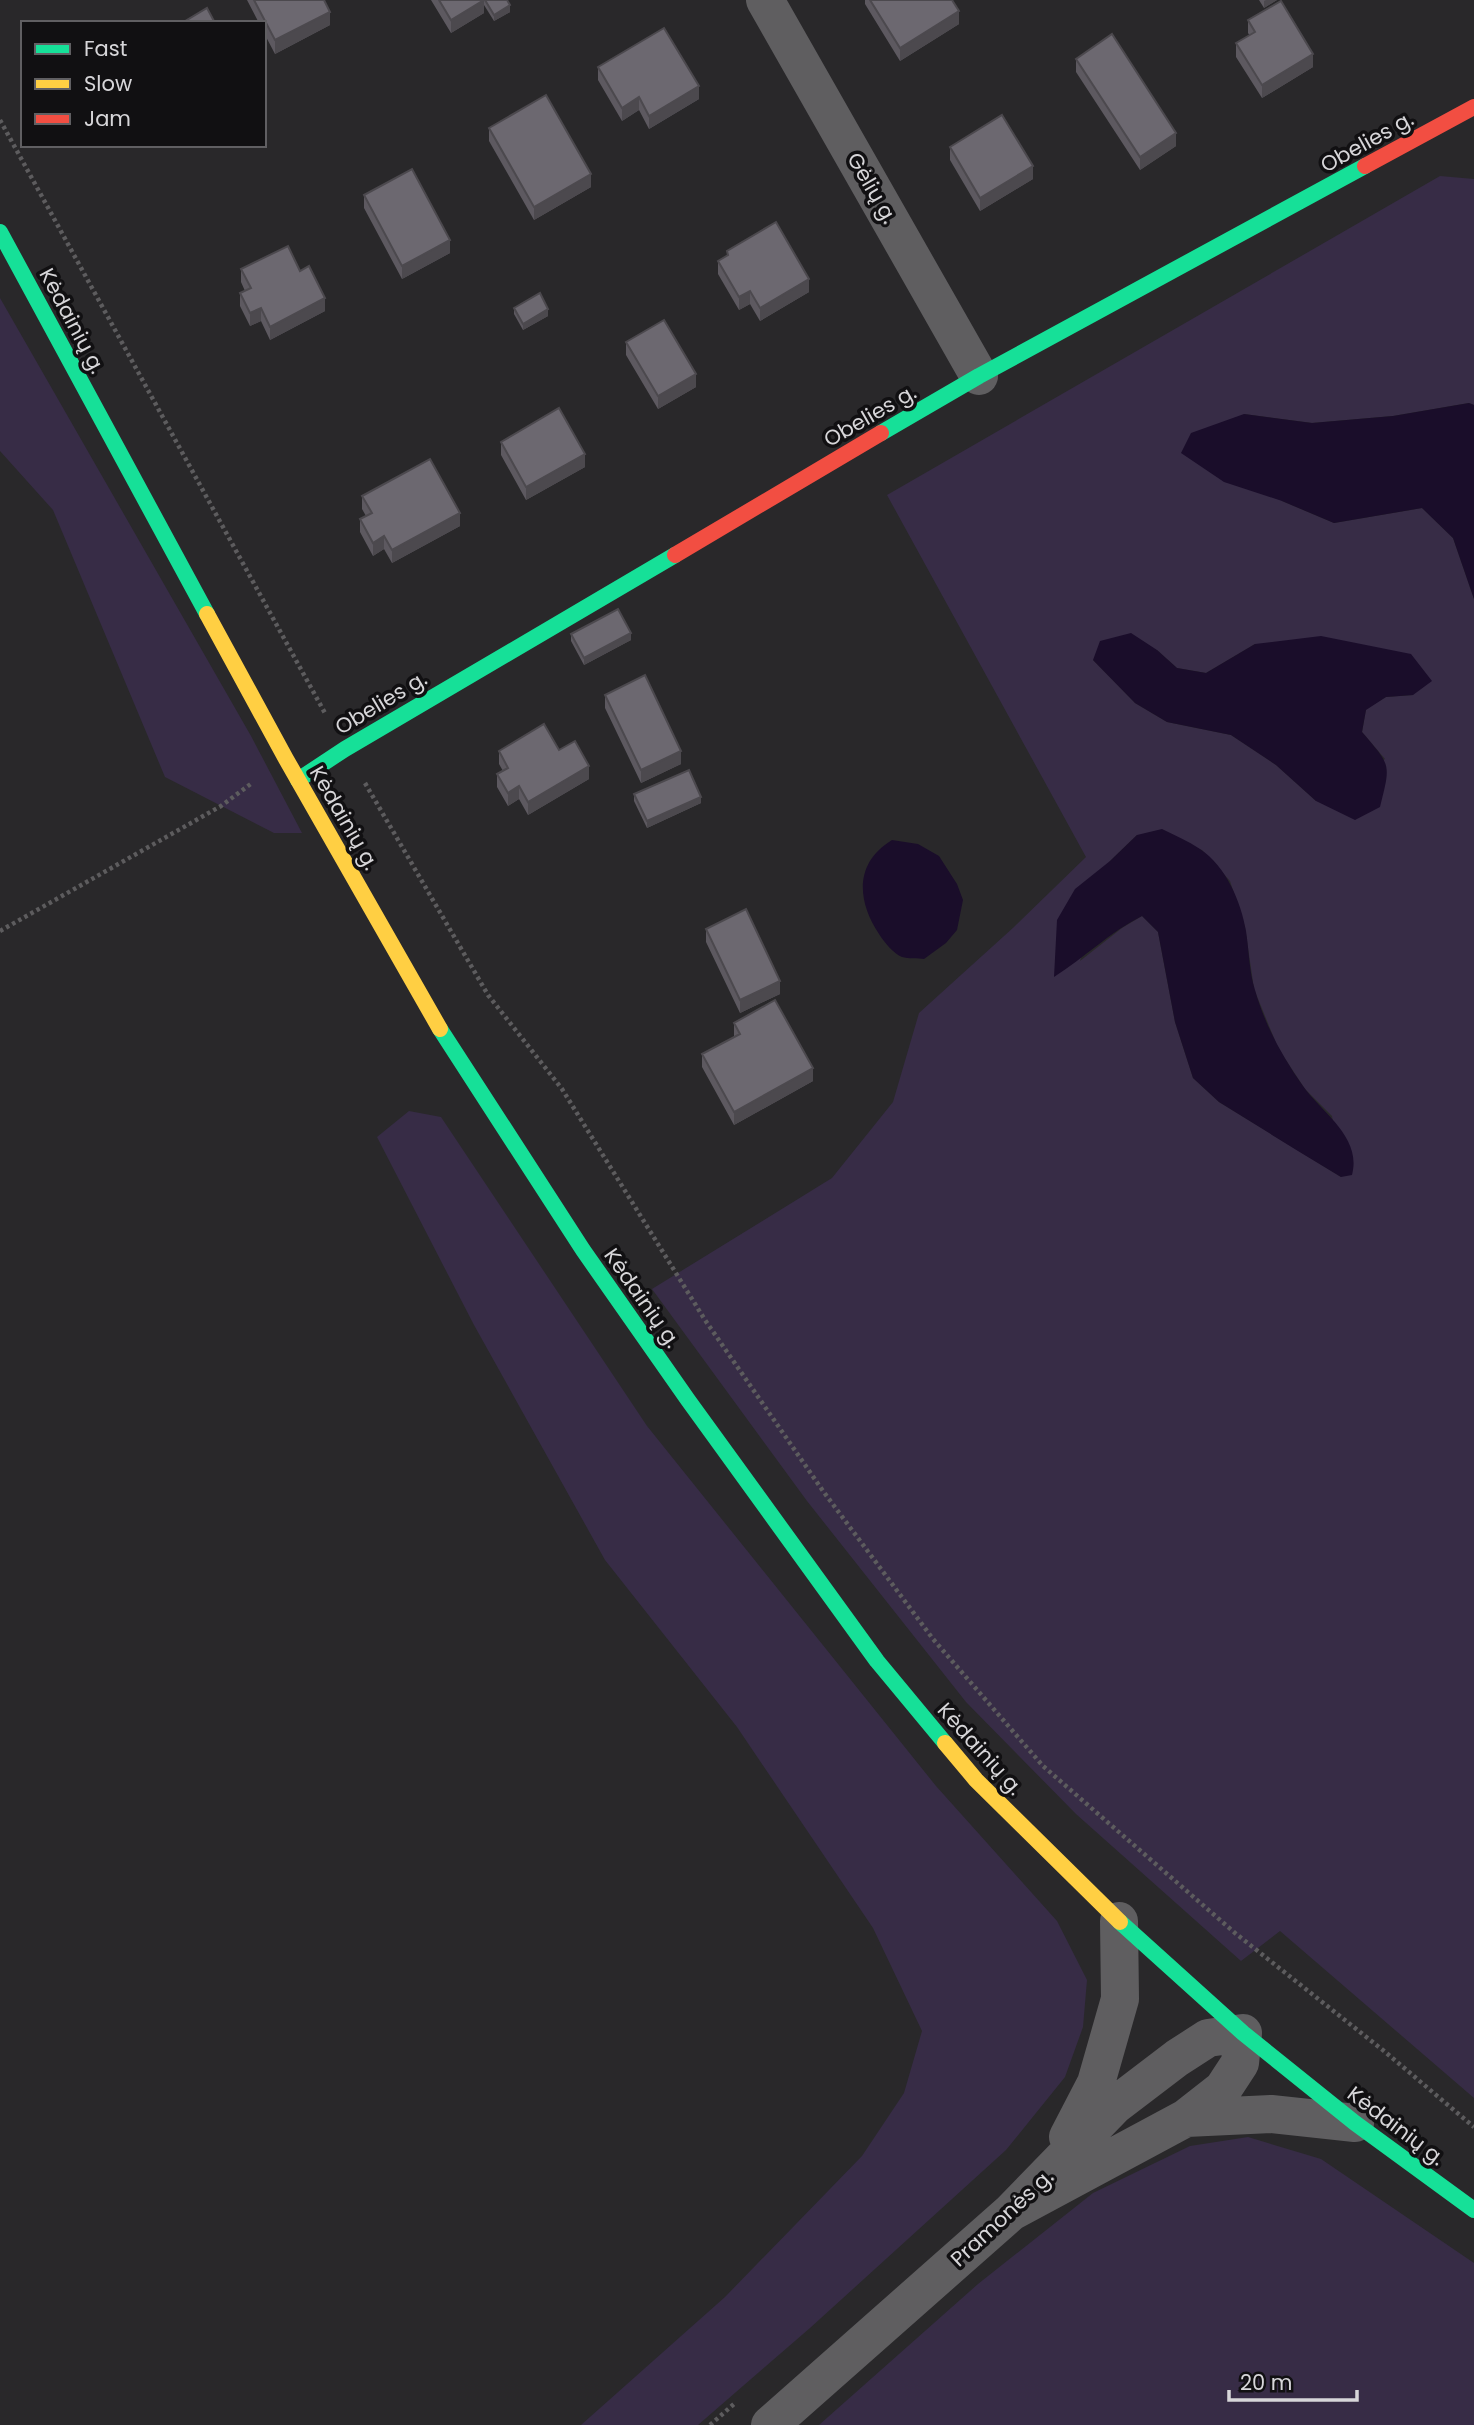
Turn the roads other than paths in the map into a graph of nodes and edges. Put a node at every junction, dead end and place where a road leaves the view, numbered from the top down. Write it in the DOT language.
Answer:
graph roads {
  1 [pos="765,0"];
  2 [pos="1474,107"];
  3 [pos="0,232"];
  4 [pos="979,376"];
  5 [pos="298,780"];
  6 [pos="1119,1922"];
  7 [pos="1244,2033"];
  8 [pos="1186,2118"];
  9 [pos="1355,2123"];
  10 [pos="1049,2175"];
  11 [pos="1474,2210"];
  12 [pos="1011,2212"];
  13 [pos="770,2425"];
  1 -- 4 [label="street, Gėlių g."];
  2 -- 4 [label="main road, Obelies g."];
  3 -- 5 [label="main road, Kėdainių g."];
  4 -- 5 [label="main road, Obelies g."];
  5 -- 6 [label="main road, Kėdainių g."];
  6 -- 7 [label="main road, Kėdainių g."];
  6 -- 10 [label="street"];
  7 -- 8 [label="street"];
  7 -- 9 [label="main road, Kėdainių g."];
  7 -- 10 [label="street, Pramonės g."];
  8 -- 9 [label="street"];
  8 -- 12 [label="street"];
  9 -- 11 [label="main road, Kėdainių g."];
  10 -- 12 [label="street, Pramonės g."];
  12 -- 13 [label="street, Pramonės g."];
}
